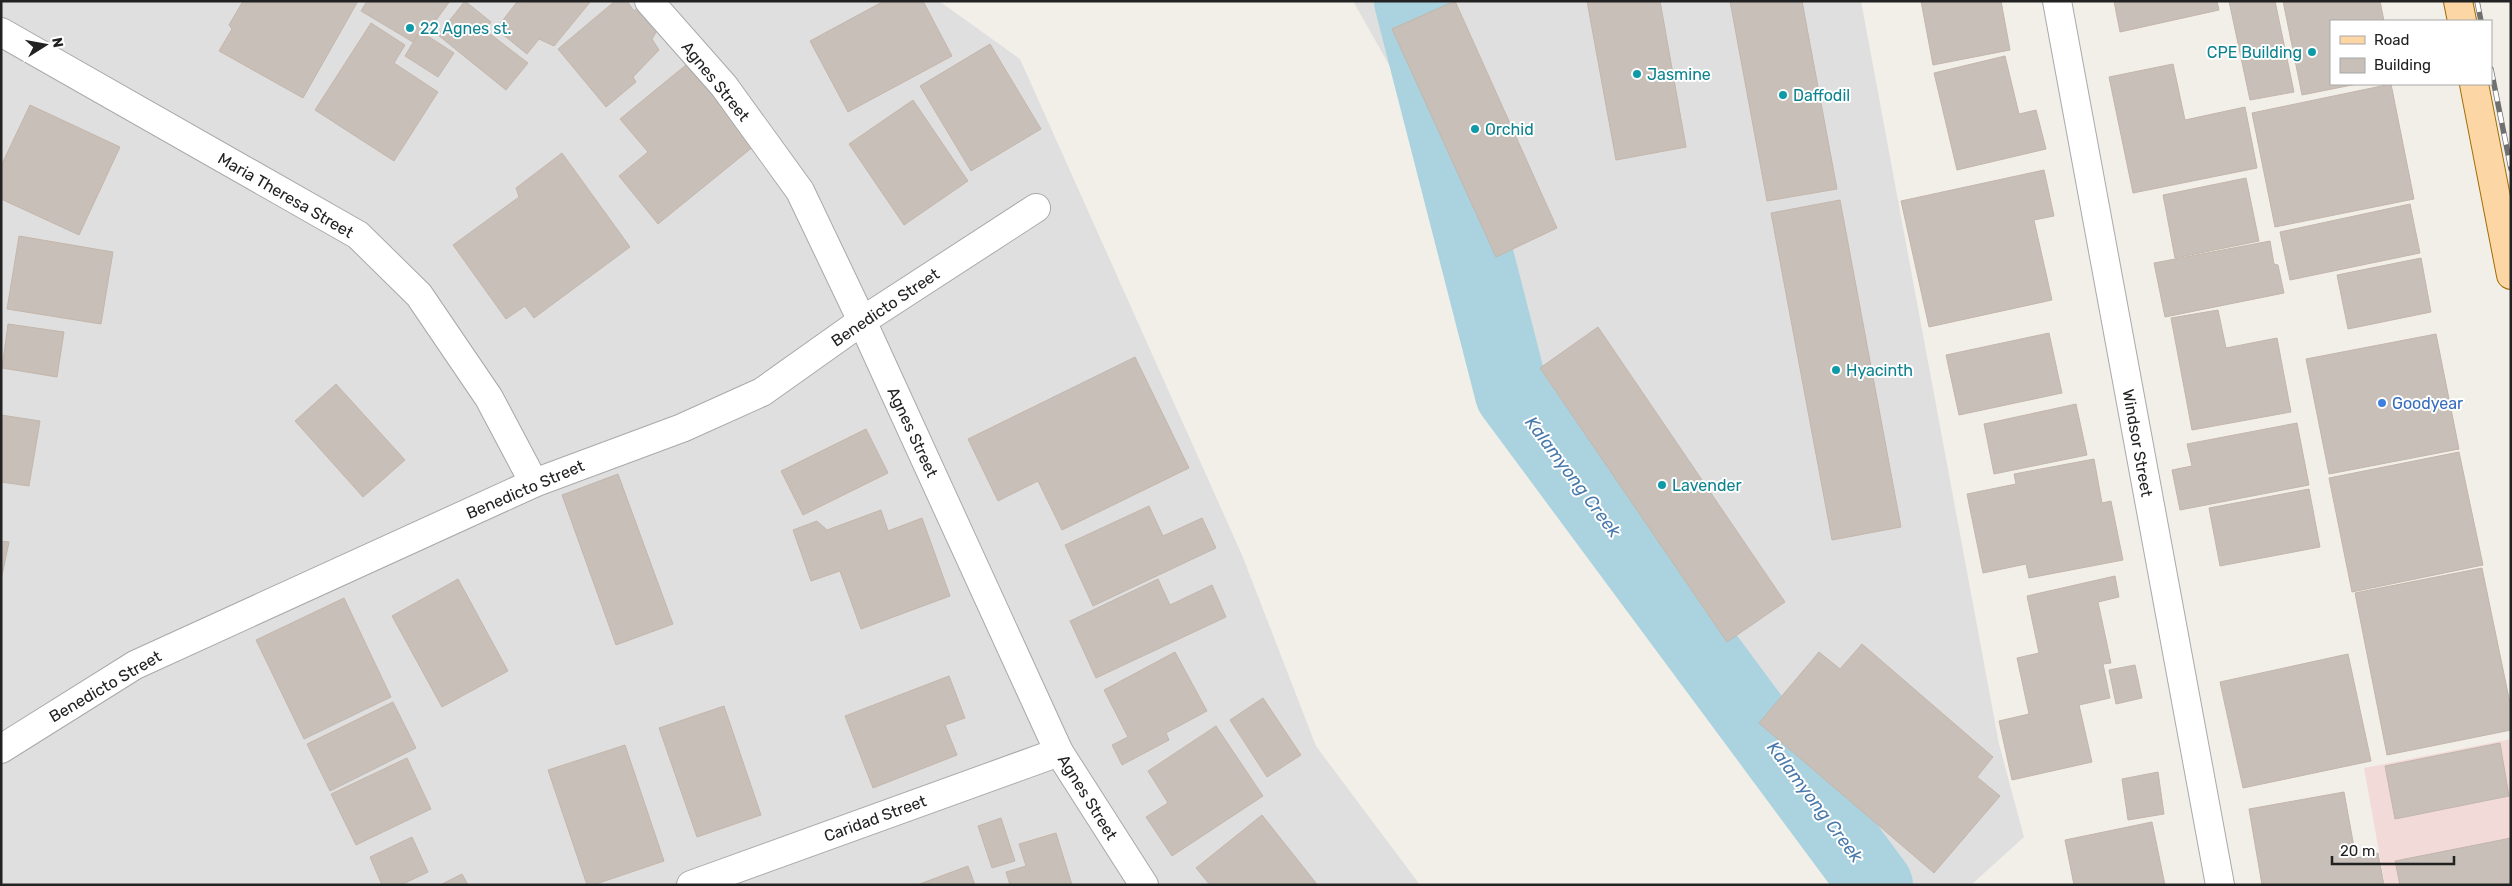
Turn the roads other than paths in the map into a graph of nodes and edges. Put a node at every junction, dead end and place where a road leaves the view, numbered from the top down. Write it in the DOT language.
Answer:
graph roads {
  1 [pos="649,1"];
  2 [pos="2057,1"];
  3 [pos="2458,1"];
  4 [pos="2462,20"];
  5 [pos="1,32"];
  6 [pos="2474,85"];
  7 [pos="1036,208"];
  8 [pos="2511,275"];
  9 [pos="862,321"];
  10 [pos="534,483"];
  11 [pos="1,749"];
  12 [pos="1059,752"];
  13 [pos="691,885"];
  14 [pos="1144,885"];
  15 [pos="2220,885"];
  1 -- 9 [label="street, Agnes Street"];
  2 -- 15 [label="street, Windsor Street"];
  3 -- 4 [label="main road"];
  5 -- 10 [label="street, Maria Theresa Street"];
  6 -- 8 [label="main road"];
  7 -- 9 [label="street, Benedicto Street"];
  9 -- 10 [label="street, Benedicto Street"];
  9 -- 12 [label="street, Agnes Street"];
  10 -- 11 [label="street, Benedicto Street"];
  12 -- 13 [label="street, Caridad Street"];
  12 -- 14 [label="street, Agnes Street"];
}
